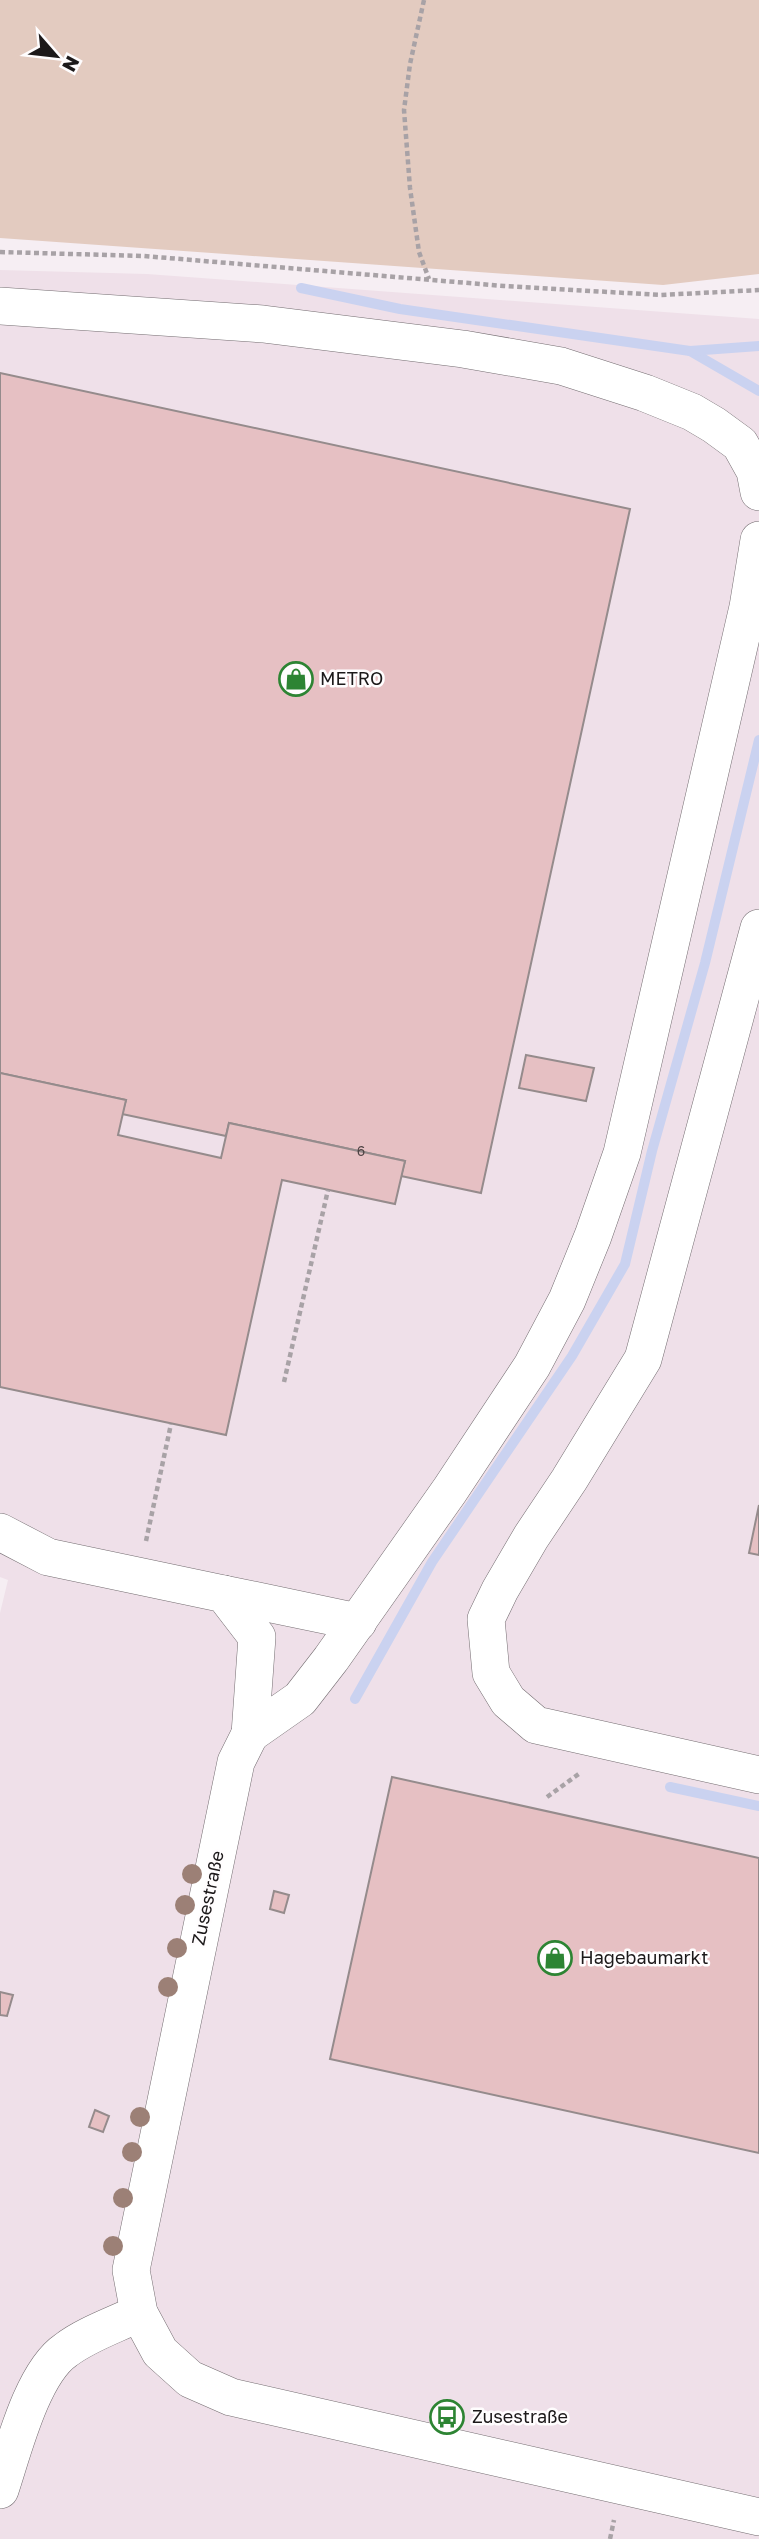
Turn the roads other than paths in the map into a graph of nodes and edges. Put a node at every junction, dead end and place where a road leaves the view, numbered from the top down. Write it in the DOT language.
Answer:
graph roads {
  1 [pos="0,306"];
  2 [pos="759,492"];
  3 [pos="759,540"];
  4 [pos="759,928"];
  5 [pos="0,1532"];
  6 [pos="224,1594"];
  7 [pos="358,1622"];
  8 [pos="250,1734"];
  9 [pos="759,1775"];
  10 [pos="139,2313"];
  11 [pos="0,2490"];
  12 [pos="759,2517"];
  1 -- 2 [label="street"];
  3 -- 7 [label="street"];
  4 -- 9 [label="street"];
  5 -- 6 [label="street"];
  6 -- 7 [label="street"];
  6 -- 8 [label="street"];
  7 -- 8 [label="street"];
  8 -- 10 [label="street, Zusestraße"];
  10 -- 11 [label="street"];
  10 -- 12 [label="street, Zusestraße"];
}
